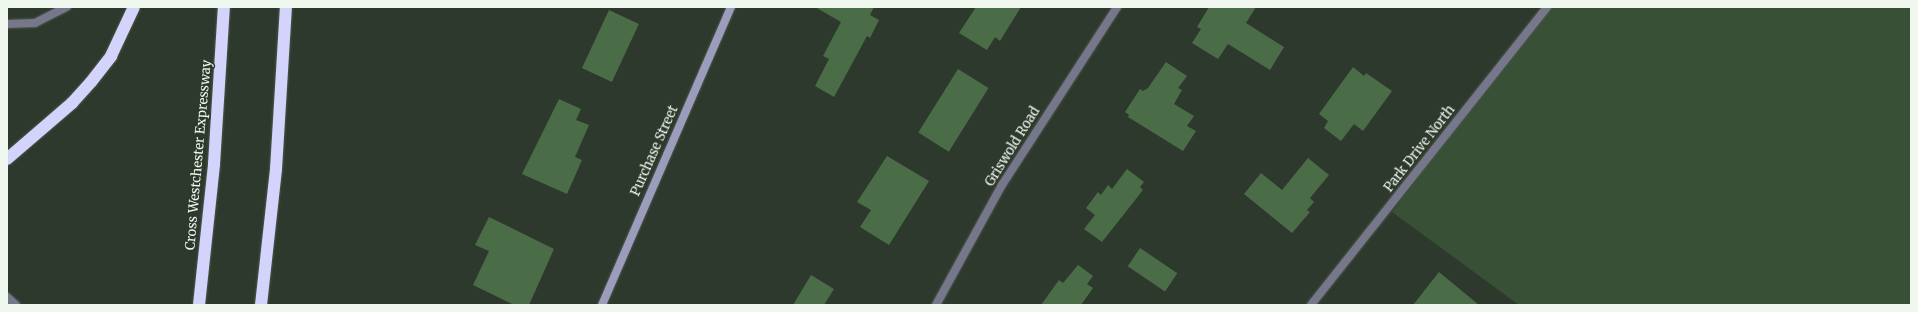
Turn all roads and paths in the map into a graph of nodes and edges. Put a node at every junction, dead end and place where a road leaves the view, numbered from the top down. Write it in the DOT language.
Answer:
graph roads {
  1 [pos="67,7"];
  2 [pos="134,7"];
  3 [pos="224,7"];
  4 [pos="286,7"];
  5 [pos="731,7"];
  6 [pos="1117,7"];
  7 [pos="1547,7"];
  8 [pos="7,24"];
  9 [pos="7,159"];
  10 [pos="7,297"];
  11 [pos="16,305"];
  12 [pos="199,305"];
  13 [pos="261,305"];
  14 [pos="602,305"];
  15 [pos="936,305"];
  16 [pos="1311,305"];
  1 -- 8 [label="street"];
  2 -- 9 [label="highway"];
  3 -- 12 [label="highway, Cross Westchester Expressway"];
  4 -- 13 [label="highway"];
  5 -- 14 [label="main road, Purchase Street"];
  6 -- 15 [label="street, Griswold Road"];
  7 -- 16 [label="street, Park Drive North"];
  10 -- 11 [label="street"];
}
